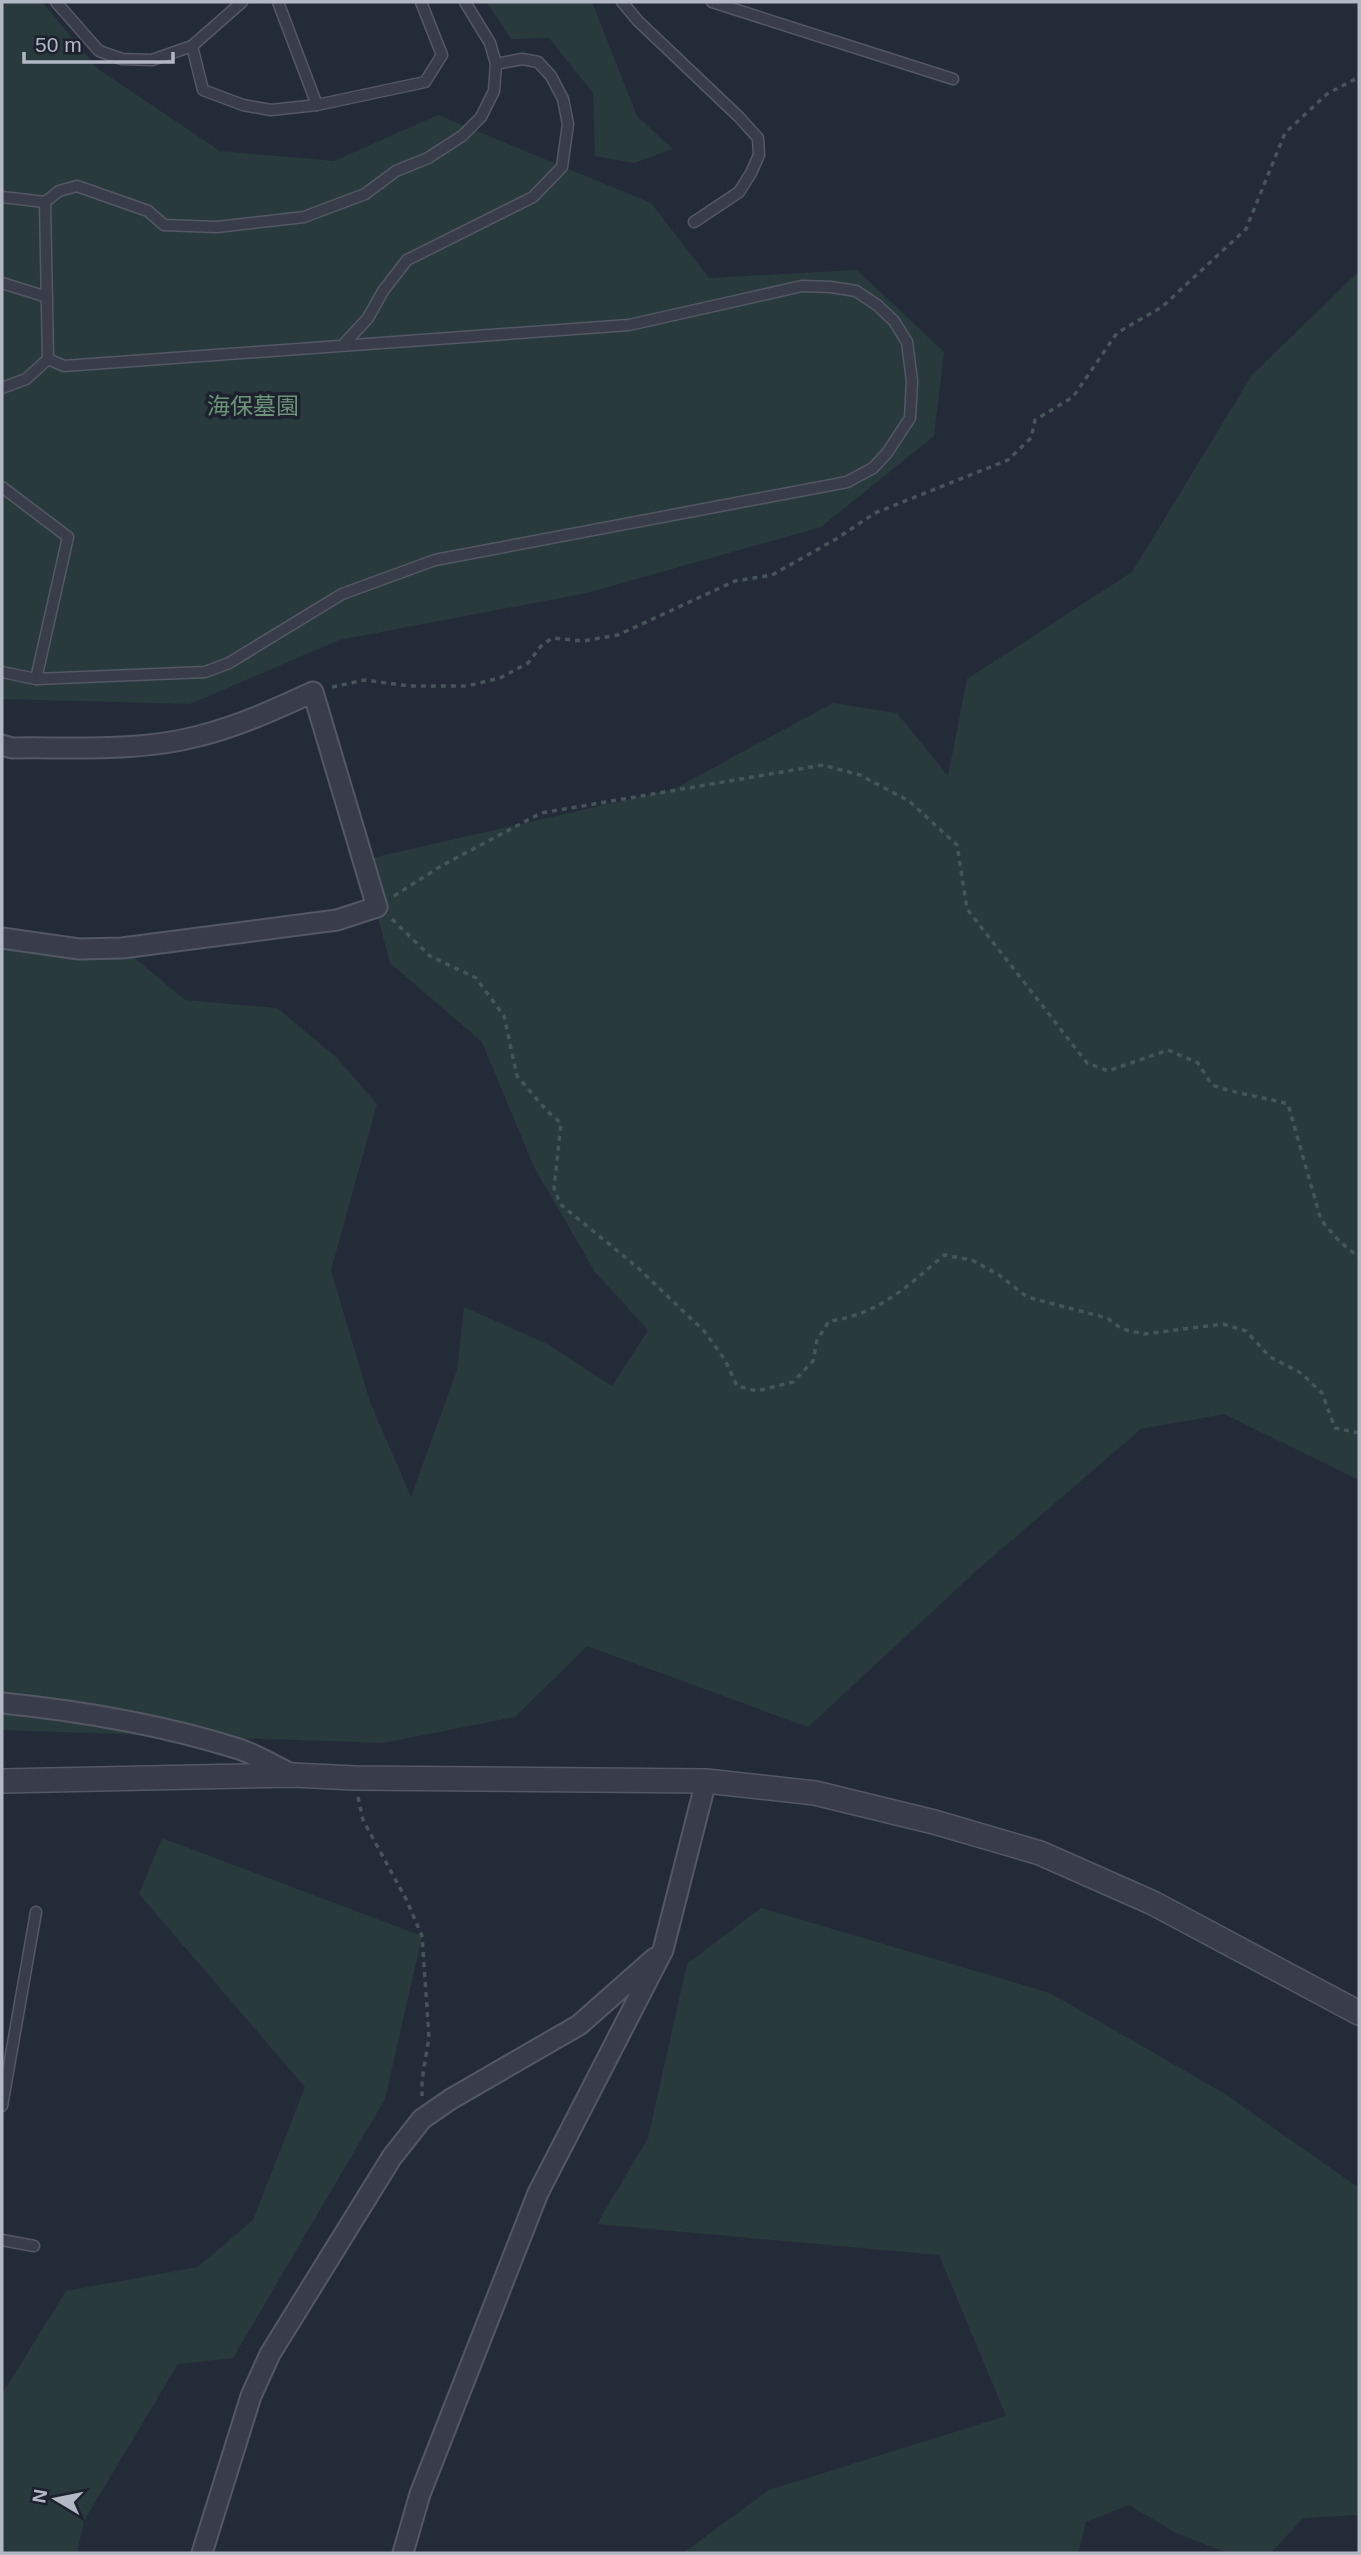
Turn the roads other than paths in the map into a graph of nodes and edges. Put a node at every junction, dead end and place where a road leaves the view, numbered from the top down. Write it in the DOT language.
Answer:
graph roads {
  1 [pos="56,2"];
  2 [pos="242,2"];
  3 [pos="278,2"];
  4 [pos="421,2"];
  5 [pos="465,2"];
  6 [pos="622,2"];
  7 [pos="712,2"];
  8 [pos="192,46"];
  9 [pos="496,64"];
  10 [pos="953,79"];
  11 [pos="317,105"];
  12 [pos="2,197"];
  13 [pos="45,202"];
  14 [pos="694,222"];
  15 [pos="2,283"];
  16 [pos="47,297"];
  17 [pos="345,344"];
  18 [pos="48,359"];
  19 [pos="2,388"];
  20 [pos="2,487"];
  21 [pos="2,672"];
  22 [pos="36,679"];
  23 [pos="2,745"];
  24 [pos="2,938"];
  25 [pos="2,1703"];
  26 [pos="293,1775"];
  27 [pos="2,1781"];
  28 [pos="706,1781"];
  29 [pos="36,1912"];
  30 [pos="663,1950"];
  31 [pos="1359,2013"];
  32 [pos="2,2106"];
  33 [pos="2,2240"];
  34 [pos="34,2246"];
  35 [pos="202,2553"];
  36 [pos="404,2553"];
  1 -- 8 [label="lane"];
  2 -- 8 [label="lane"];
  3 -- 11 [label="lane"];
  4 -- 11 [label="lane"];
  5 -- 9 [label="lane"];
  6 -- 14 [label="lane"];
  7 -- 10 [label="lane"];
  8 -- 11 [label="lane"];
  9 -- 13 [label="lane"];
  9 -- 17 [label="lane"];
  12 -- 13 [label="lane"];
  13 -- 16 [label="lane"];
  15 -- 16 [label="lane"];
  16 -- 18 [label="lane"];
  17 -- 18 [label="lane"];
  17 -- 22 [label="lane"];
  18 -- 19 [label="lane"];
  20 -- 22 [label="lane"];
  21 -- 22 [label="lane"];
  23 -- 24 [label="street"];
  25 -- 26 [label="street"];
  26 -- 27 [label="street"];
  26 -- 28 [label="street"];
  28 -- 30 [label="street"];
  28 -- 31 [label="street"];
  29 -- 32 [label="lane"];
  30 -- 35 [label="street"];
  30 -- 36 [label="street"];
  33 -- 34 [label="lane"];
}
